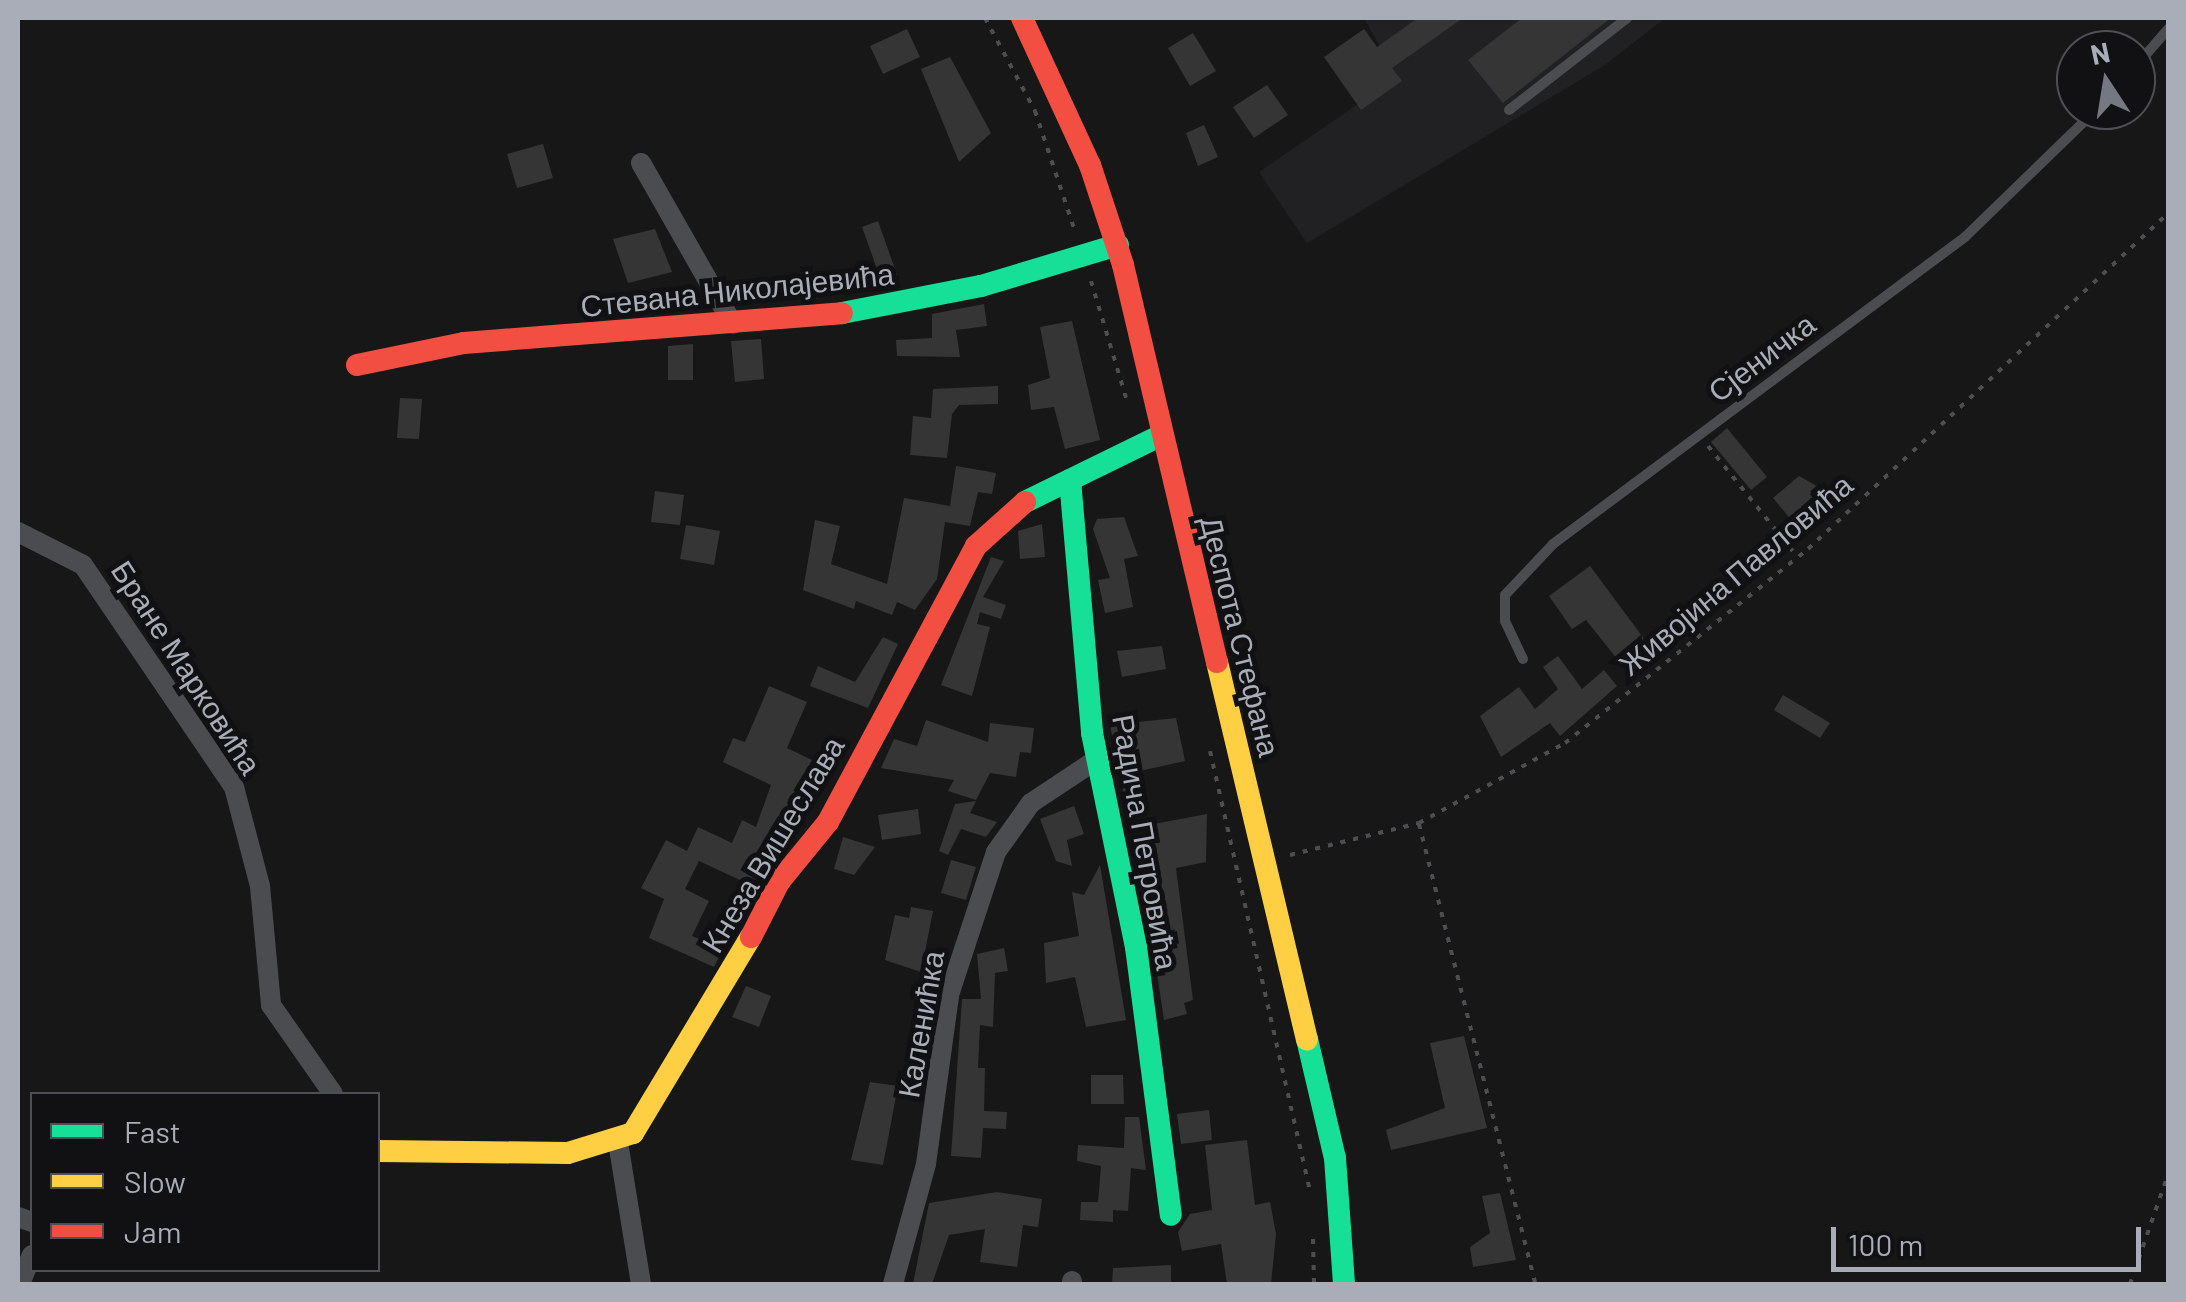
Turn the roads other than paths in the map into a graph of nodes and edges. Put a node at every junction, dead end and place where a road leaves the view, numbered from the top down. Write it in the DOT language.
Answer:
graph roads {
  1 [pos="1022,18"];
  2 [pos="1627,18"];
  3 [pos="1509,110"];
  4 [pos="2076,130"];
  5 [pos="642,163"];
  6 [pos="1118,245"];
  7 [pos="733,324"];
  8 [pos="358,365"];
  9 [pos="1162,435"];
  10 [pos="1070,480"];
  11 [pos="18,532"];
  12 [pos="1523,660"];
  13 [pos="1096,760"];
  14 [pos="332,1092"];
  15 [pos="618,1142"];
  16 [pos="380,1151"];
  17 [pos="1171,1214"];
  18 [pos="30,1260"];
  19 [pos="20,1284"];
  20 [pos="641,1284"];
  21 [pos="893,1284"];
  22 [pos="1344,1284"];
  1 -- 6 [label="street, Деспота Стефана"];
  2 -- 3 [label="lane"];
  4 -- 12 [label="lane, Сјеничка"];
  5 -- 7 [label="street"];
  6 -- 7 [label="street, Стевана Николајевића"];
  6 -- 9 [label="street, Деспота Стефана"];
  7 -- 8 [label="street, Стевана Николајевића"];
  9 -- 10 [label="street, Кнеза Вишеслава"];
  9 -- 22 [label="street, Деспота Стефана"];
  10 -- 13 [label="street, Радича Петровића"];
  10 -- 15 [label="street, Кнеза Вишеслава"];
  11 -- 14 [label="street, Бране Марковића"];
  13 -- 17 [label="street, Радича Петровића"];
  13 -- 21 [label="street, Каленићка"];
  15 -- 16 [label="street"];
  15 -- 20 [label="street"];
  18 -- 19 [label="street"];
}
